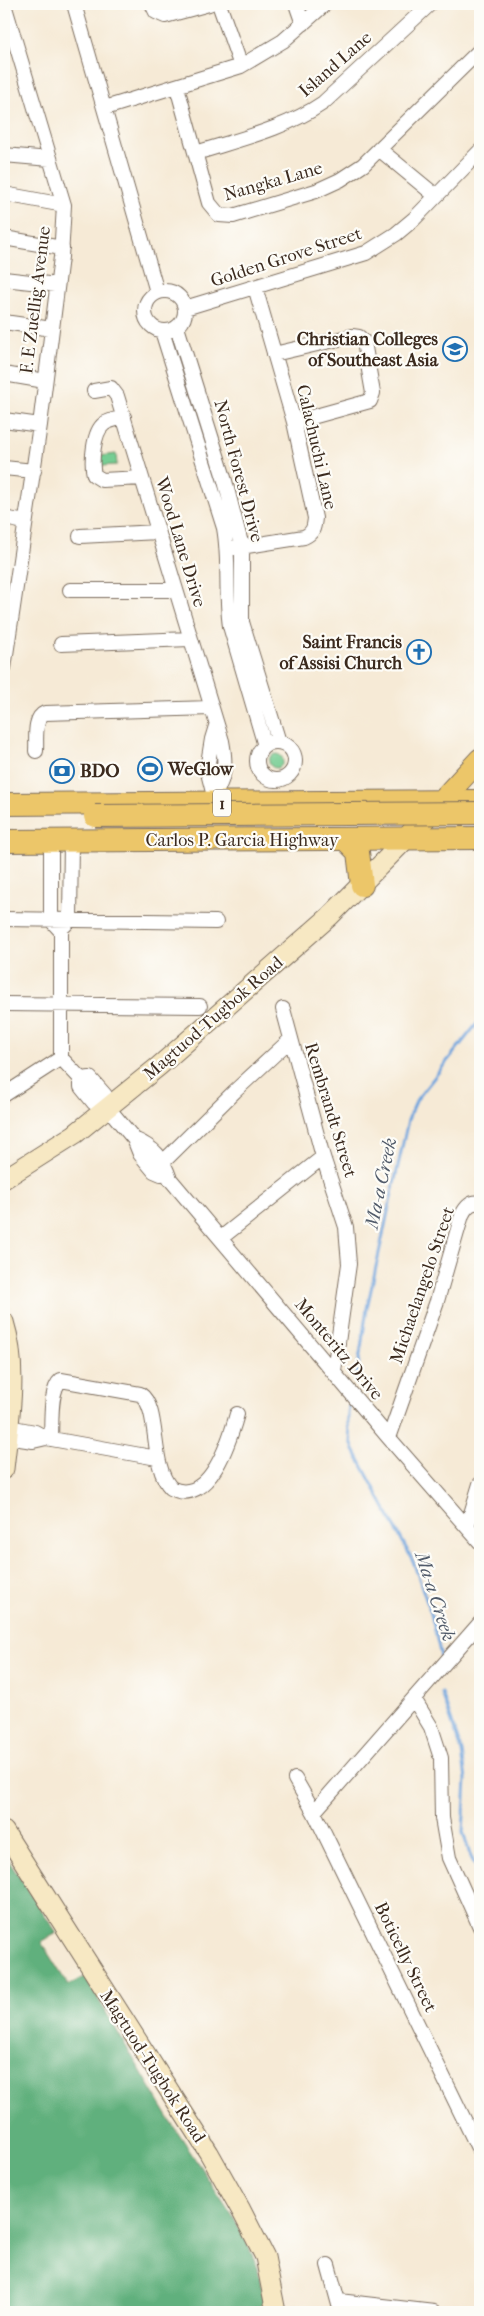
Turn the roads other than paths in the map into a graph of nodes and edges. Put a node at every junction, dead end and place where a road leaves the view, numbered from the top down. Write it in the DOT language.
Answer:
graph roads {
  1 [pos="4,4"];
  2 [pos="74,4"];
  3 [pos="152,4"];
  4 [pos="209,4"];
  5 [pos="220,4"];
  6 [pos="296,4"];
  7 [pos="325,4"];
  8 [pos="430,4"];
  9 [pos="303,24"];
  10 [pos="480,50"];
  11 [pos="241,66"];
  12 [pos="177,87"];
  13 [pos="105,108"];
  14 [pos="379,149"];
  15 [pos="480,152"];
  16 [pos="196,154"];
  17 [pos="4,155"];
  18 [pos="50,159"];
  19 [pos="4,194"];
  20 [pos="436,196"];
  21 [pos="64,205"];
  22 [pos="4,238"];
  23 [pos="62,248"];
  24 [pos="4,279"];
  25 [pos="57,285"];
  26 [pos="254,287"];
  27 [pos="156,292"];
  28 [pos="185,308"];
  29 [pos="4,322"];
  30 [pos="177,327"];
  31 [pos="52,329"];
  32 [pos="162,331"];
  33 [pos="274,354"];
  34 [pos="4,374"];
  35 [pos="45,381"];
  36 [pos="94,391"];
  37 [pos="124,418"];
  38 [pos="4,420"];
  39 [pos="294,422"];
  40 [pos="40,425"];
  41 [pos="4,468"];
  42 [pos="34,471"];
  43 [pos="142,478"];
  44 [pos="4,518"];
  45 [pos="25,522"];
  46 [pos="158,532"];
  47 [pos="80,536"];
  48 [pos="242,547"];
  49 [pos="228,549"];
  50 [pos="70,590"];
  51 [pos="176,590"];
  52 [pos="190,639"];
  53 [pos="61,644"];
  54 [pos="4,668"];
  55 [pos="260,704"];
  56 [pos="211,708"];
  57 [pos="272,744"];
  58 [pos="36,751"];
  59 [pos="480,759"];
  60 [pos="275,780"];
  61 [pos="215,799"];
  62 [pos="324,802"];
  63 [pos="364,802"];
  64 [pos="441,802"];
  65 [pos="480,802"];
  66 [pos="275,803"];
  67 [pos="4,804"];
  68 [pos="126,804"];
  69 [pos="480,813"];
  70 [pos="4,816"];
  71 [pos="95,822"];
  72 [pos="480,826"];
  73 [pos="4,830"];
  74 [pos="480,838"];
  75 [pos="345,839"];
  76 [pos="406,839"];
  77 [pos="126,840"];
  78 [pos="216,840"];
  79 [pos="275,840"];
  80 [pos="4,841"];
  81 [pos="61,841"];
  82 [pos="362,885"];
  83 [pos="51,899"];
  84 [pos="70,900"];
  85 [pos="4,919"];
  86 [pos="52,920"];
  87 [pos="70,920"];
  88 [pos="216,922"];
  89 [pos="61,931"];
  90 [pos="4,1004"];
  91 [pos="61,1005"];
  92 [pos="200,1006"];
  93 [pos="283,1009"];
  94 [pos="290,1040"];
  95 [pos="60,1058"];
  96 [pos="4,1095"];
  97 [pos="105,1105"];
  98 [pos="323,1157"];
  99 [pos="159,1166"];
  100 [pos="4,1179"];
  101 [pos="477,1203"];
  102 [pos="221,1238"];
  103 [pos="4,1322"];
  104 [pos="334,1371"];
  105 [pos="236,1414"];
  106 [pos="8,1432"];
  107 [pos="389,1438"];
  108 [pos="49,1439"];
  109 [pos="157,1458"];
  110 [pos="4,1469"];
  111 [pos="480,1484"];
  112 [pos="467,1527"];
  113 [pos="480,1542"];
  114 [pos="480,1623"];
  115 [pos="414,1699"];
  116 [pos="295,1779"];
  117 [pos="314,1812"];
  118 [pos="4,1831"];
  119 [pos="480,1927"];
  120 [pos="480,2152"];
  121 [pos="328,2265"];
  122 [pos="340,2307"];
  123 [pos="276,2312"];
  124 [pos="434,2312"];
  1 -- 18 [label="street, F. E Zuellig Avenue"];
  2 -- 13 [label="street"];
  3 -- 4 [label="street"];
  5 -- 11 [label="street"];
  6 -- 9 [label="street"];
  7 -- 9 [label="street"];
  8 -- 16 [label="street, Island Lane"];
  9 -- 11 [label="street"];
  10 -- 14 [label="street, Nangka Lane"];
  11 -- 12 [label="street"];
  12 -- 13 [label="street"];
  12 -- 16 [label="street, Nangka Lane"];
  13 -- 27 [label="street"];
  14 -- 16 [label="street, Nangka Lane"];
  14 -- 20 [label="street"];
  15 -- 20 [label="street, Golden Grove Street"];
  17 -- 18 [label="street"];
  18 -- 21 [label="street, F. E Zuellig Avenue"];
  19 -- 21 [label="street"];
  20 -- 26 [label="street, Golden Grove Street"];
  21 -- 23 [label="street, F. E Zuellig Avenue"];
  22 -- 23 [label="street"];
  23 -- 25 [label="street, F. E Zuellig Avenue"];
  24 -- 25 [label="street"];
  25 -- 31 [label="street, F. E Zuellig Avenue"];
  26 -- 28 [label="street, Golden Grove Street"];
  26 -- 33 [label="street, Calachuchi Lane"];
  27 -- 28 [label="street"];
  27 -- 32 [label="street"];
  28 -- 30 [label="street"];
  29 -- 31 [label="street"];
  30 -- 32 [label="street"];
  30 -- 48 [label="street, North Forest Drive"];
  31 -- 35 [label="street, F. E Zuellig Avenue"];
  32 -- 49 [label="street, North Forest Drive"];
  33 -- 39 [label="street, Calachuchi Lane"];
  33 -- 39 [label="street"];
  34 -- 35 [label="street"];
  35 -- 40 [label="street, F. E Zuellig Avenue"];
  36 -- 37 [label="street, Wood Lane Drive"];
  37 -- 43 [label="street, Wood Lane Drive"];
  37 -- 43 [label="street"];
  38 -- 40 [label="street"];
  39 -- 48 [label="street, Calachuchi Lane"];
  40 -- 42 [label="street, F. E Zuellig Avenue"];
  41 -- 42 [label="street"];
  42 -- 45 [label="street, F. E Zuellig Avenue"];
  43 -- 46 [label="street, Wood Lane Drive"];
  44 -- 45 [label="street"];
  45 -- 54 [label="street, F. E Zuellig Avenue"];
  46 -- 47 [label="street"];
  46 -- 51 [label="street, Wood Lane Drive"];
  48 -- 49 [label="street, Calachuchi Lane"];
  48 -- 55 [label="street, North Forest Drive"];
  49 -- 55 [label="street, North Forest Drive"];
  50 -- 51 [label="street"];
  51 -- 52 [label="street, Wood Lane Drive"];
  52 -- 53 [label="street"];
  52 -- 56 [label="street, Wood Lane Drive"];
  55 -- 57 [label="street, North Forest Drive"];
  56 -- 58 [label="street"];
  56 -- 61 [label="street, Wood Lane Drive"];
  57 -- 60 [label="street"];
  57 -- 60 [label="street"];
  59 -- 64 [label="main road"];
  60 -- 66 [label="street"];
  61 -- 66 [label="highway, Carlos P. Garcia Highway / 1"];
  61 -- 68 [label="highway, Carlos P. Garcia Highway / 1"];
  61 -- 78 [label="highway"];
  62 -- 63 [label="highway, Carlos P. Garcia Highway / 1"];
  62 -- 66 [label="highway, Carlos P. Garcia Highway / 1"];
  62 -- 75 [label="highway"];
  63 -- 64 [label="highway, Carlos P. Garcia Highway / 1"];
  63 -- 75 [label="highway"];
  64 -- 65 [label="highway, Carlos P. Garcia Highway / 1"];
  64 -- 76 [label="main road"];
  66 -- 79 [label="highway"];
  67 -- 68 [label="highway, Carlos P. Garcia Highway / 1"];
  68 -- 77 [label="highway"];
  69 -- 71 [label="highway, Carlos P. Garcia Highway / 1, bridge"];
  70 -- 71 [label="highway, Carlos P. Garcia Highway / 1"];
  71 -- 72 [label="highway, Carlos P. Garcia Highway / 1"];
  71 -- 73 [label="highway, Carlos P. Garcia Highway / 1"];
  74 -- 76 [label="highway, Carlos P. Garcia Highway / 1"];
  75 -- 76 [label="highway, Carlos P. Garcia Highway / 1"];
  75 -- 79 [label="highway, Carlos P. Garcia Highway / 1"];
  75 -- 82 [label="highway"];
  76 -- 82 [label="main road, Magtuod-Tugbok Road"];
  77 -- 78 [label="highway, Carlos P. Garcia Highway / 1"];
  77 -- 81 [label="highway, Carlos P. Garcia Highway / 1"];
  78 -- 79 [label="highway, Carlos P. Garcia Highway / 1"];
  80 -- 81 [label="highway, Carlos P. Garcia Highway / 1"];
  81 -- 83 [label="street"];
  81 -- 84 [label="street"];
  82 -- 97 [label="main road, Magtuod-Tugbok Road"];
  83 -- 84 [label="street"];
  83 -- 86 [label="street"];
  84 -- 87 [label="street"];
  85 -- 86 [label="street"];
  86 -- 87 [label="street"];
  86 -- 89 [label="street"];
  87 -- 88 [label="street"];
  87 -- 89 [label="street"];
  89 -- 91 [label="street"];
  90 -- 91 [label="street"];
  91 -- 92 [label="street"];
  91 -- 95 [label="street"];
  93 -- 94 [label="street, Rembrandt Street"];
  94 -- 98 [label="street, Rembrandt Street"];
  94 -- 99 [label="street"];
  95 -- 96 [label="street"];
  95 -- 97 [label="street, Monteritz Drive"];
  97 -- 99 [label="street, Monteritz Drive"];
  97 -- 100 [label="main road, Magtuod-Tugbok Road"];
  98 -- 102 [label="street"];
  98 -- 104 [label="street, Rembrandt Street"];
  99 -- 102 [label="street, Monteritz Drive"];
  101 -- 107 [label="street, Michaelangelo Street"];
  102 -- 104 [label="street, Monteritz Drive"];
  103 -- 106 [label="main road"];
  104 -- 107 [label="street, Monteritz Drive"];
  105 -- 109 [label="street"];
  106 -- 108 [label="street"];
  106 -- 110 [label="main road"];
  107 -- 112 [label="street, Monteritz Drive"];
  108 -- 109 [label="street"];
  108 -- 109 [label="street"];
  111 -- 112 [label="street"];
  112 -- 113 [label="street, Monteritz Drive"];
  114 -- 115 [label="street"];
  115 -- 117 [label="street"];
  115 -- 119 [label="street"];
  116 -- 117 [label="street, Boticelly Street"];
  117 -- 120 [label="street, Boticelly Street"];
  118 -- 123 [label="main road, Magtuod-Tugbok Road"];
  121 -- 122 [label="street"];
  122 -- 124 [label="street"];
}
